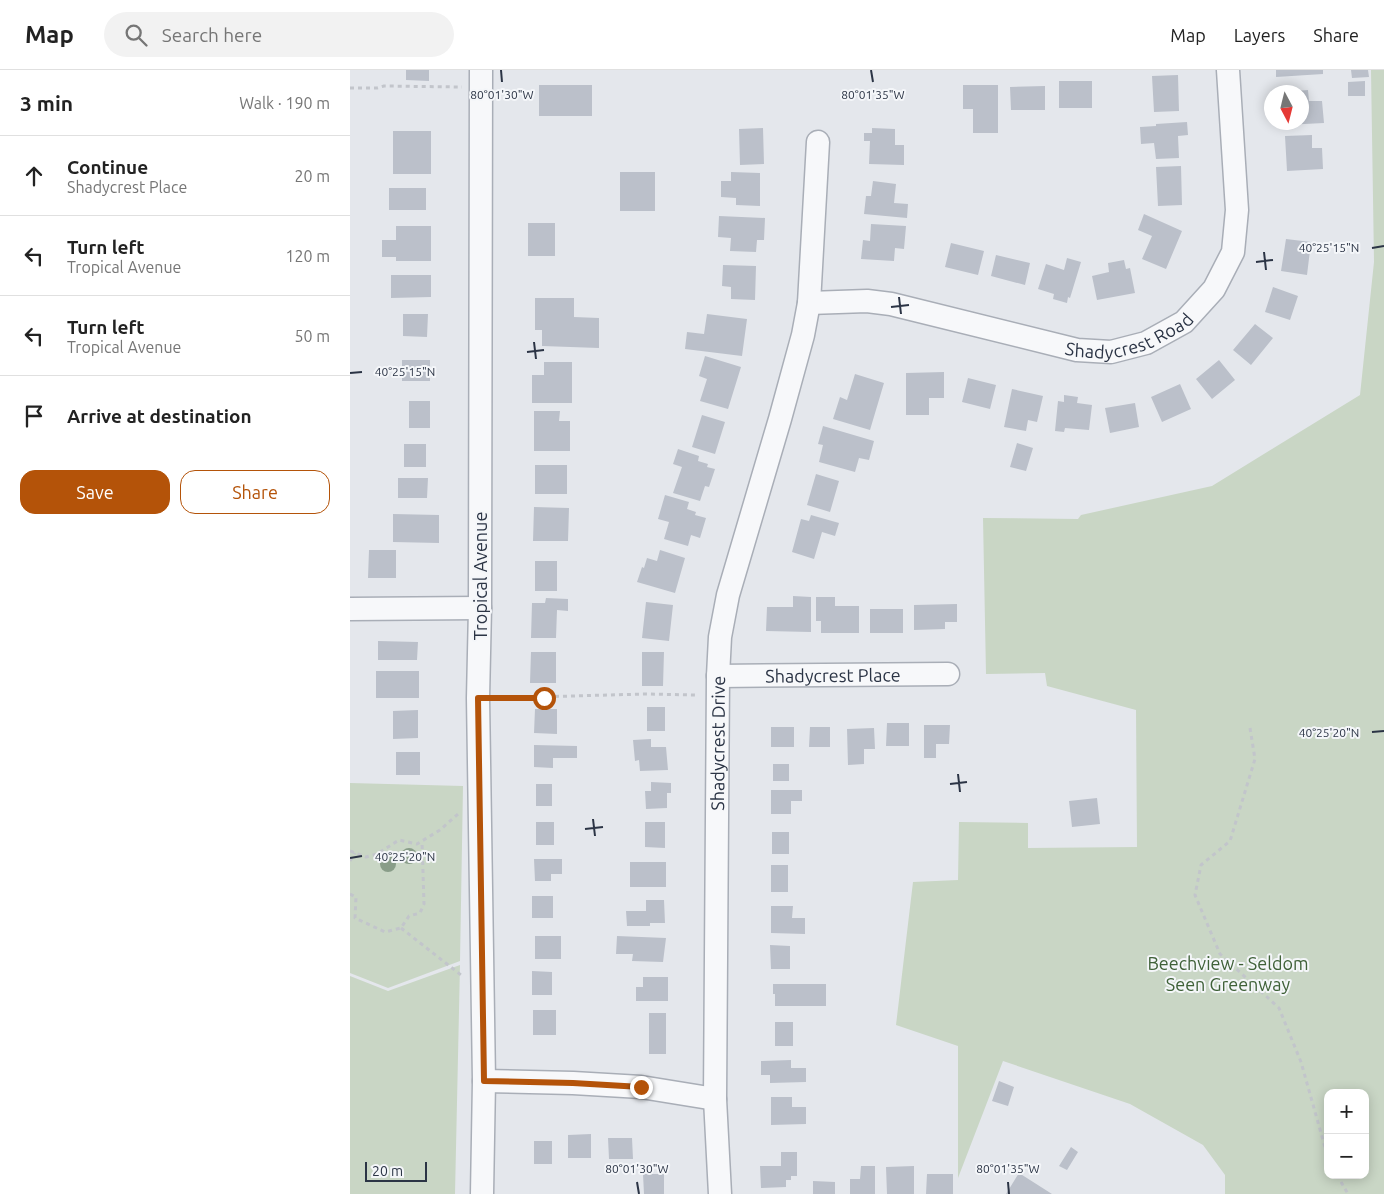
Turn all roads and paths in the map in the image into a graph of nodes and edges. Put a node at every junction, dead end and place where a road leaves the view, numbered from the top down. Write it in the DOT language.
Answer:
graph roads {
  1 [pos="481,70"];
  2 [pos="1228,70"];
  3 [pos="456,87"];
  4 [pos="350,88"];
  5 [pos="818,142"];
  6 [pos="809,303"];
  7 [pos="480,608"];
  8 [pos="350,609"];
  9 [pos="948,674"];
  10 [pos="718,686"];
  11 [pos="478,698"];
  12 [pos="1250,728"];
  13 [pos="463,809"];
  14 [pos="422,842"];
  15 [pos="350,851"];
  16 [pos="354,853"];
  17 [pos="350,861"];
  18 [pos="350,894"];
  19 [pos="401,928"];
  20 [pos="467,980"];
  21 [pos="484,1081"];
  22 [pos="715,1099"];
  23 [pos="1324,1144"];
  24 [pos="1340,1179"];
  25 [pos="482,1194"];
  26 [pos="720,1194"];
  27 [pos="1348,1194"];
  1 -- 7 [label="street, Tropical Avenue"];
  2 -- 6 [label="street, Shadycrest Road"];
  3 -- 4 [label="path"];
  5 -- 6 [label="street, Shadycrest Drive"];
  6 -- 10 [label="street, Shadycrest Drive"];
  7 -- 8 [label="street"];
  7 -- 11 [label="street, Tropical Avenue"];
  9 -- 10 [label="street, Shadycrest Place"];
  10 -- 11 [label="path"];
  10 -- 22 [label="street, Shadycrest Drive"];
  11 -- 21 [label="street, Tropical Avenue"];
  12 -- 23 [label="path"];
  13 -- 14 [label="path"];
  14 -- 16 [label="path"];
  14 -- 19 [label="path"];
  15 -- 16 [label="path"];
  16 -- 17 [label="path"];
  18 -- 19 [label="path"];
  19 -- 20 [label="path"];
  21 -- 22 [label="street"];
  21 -- 25 [label="street, Tropical Avenue"];
  22 -- 26 [label="street, Shadycrest Drive"];
  24 -- 27 [label="path"];
}
